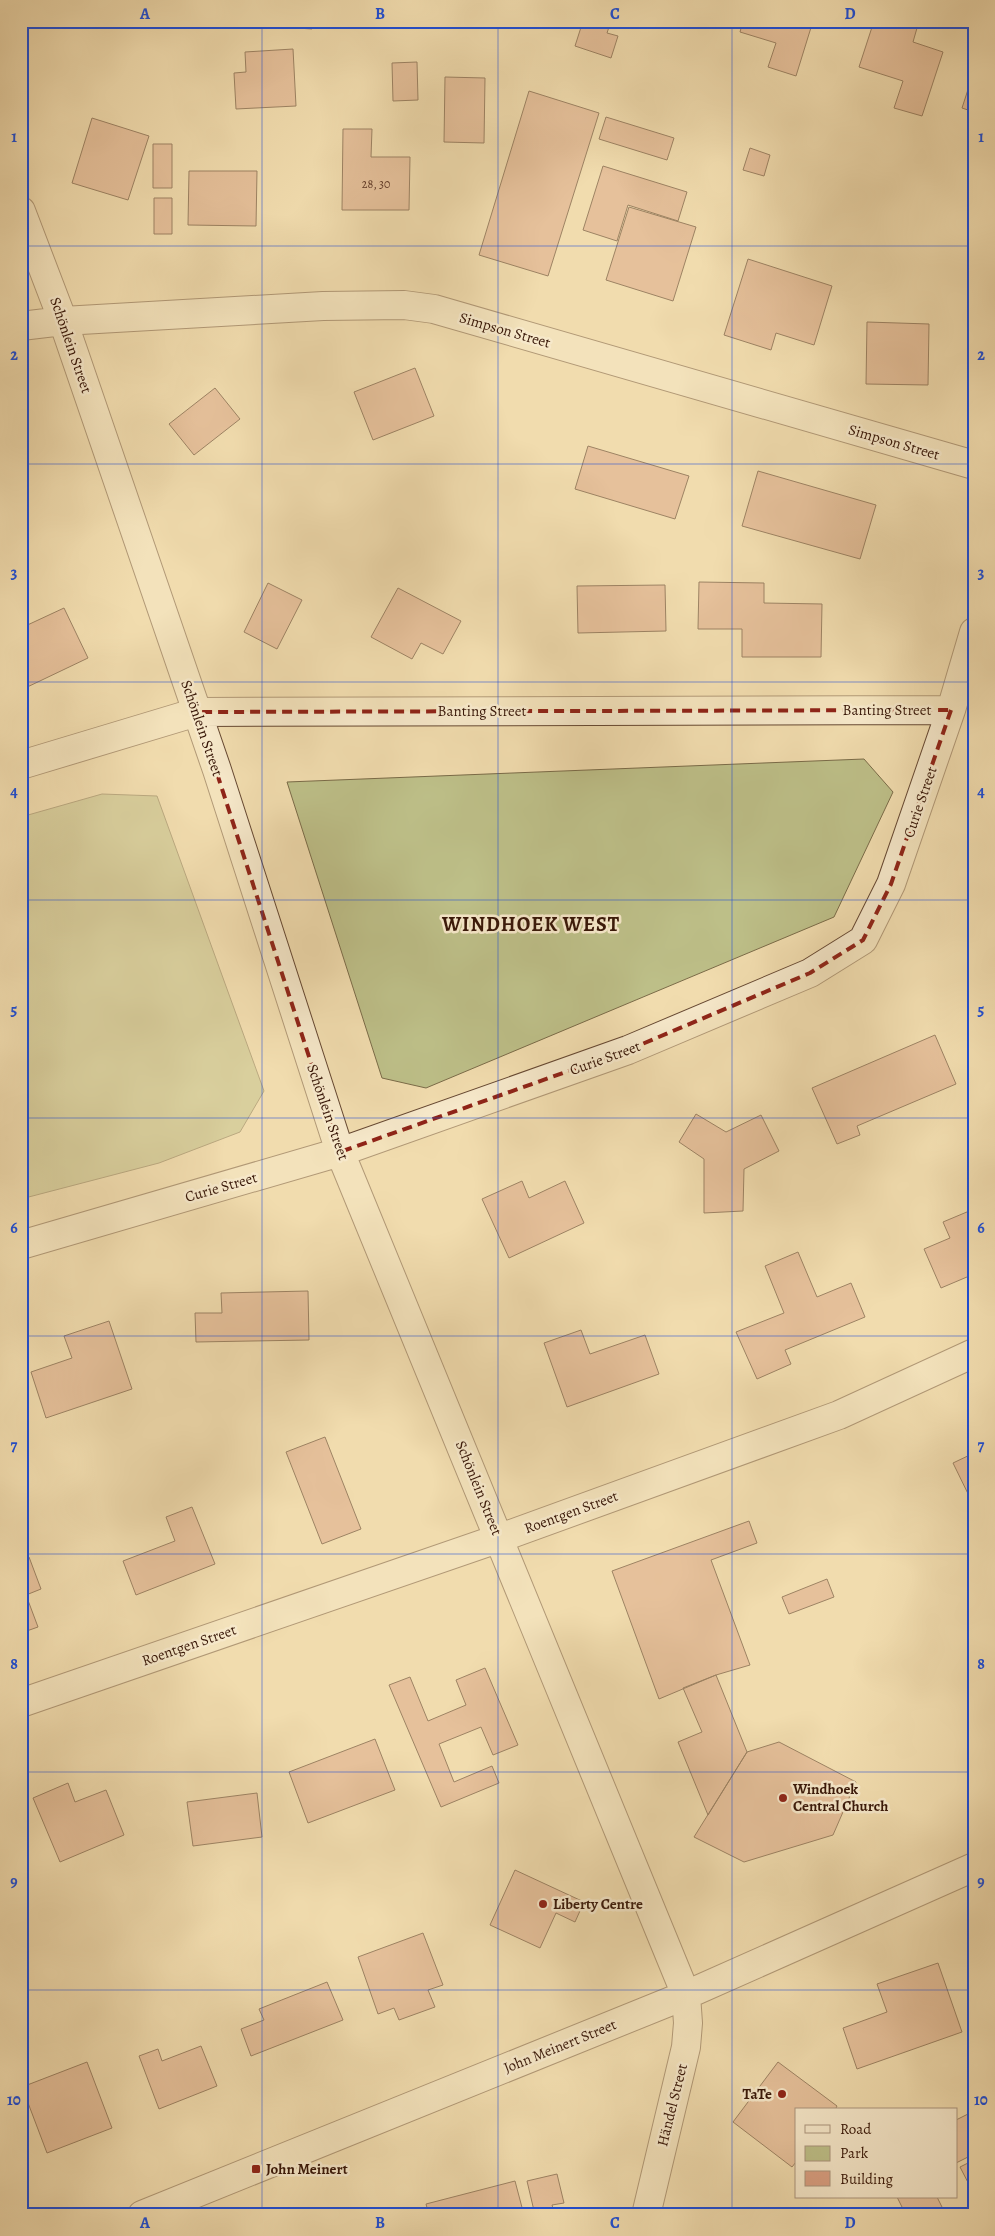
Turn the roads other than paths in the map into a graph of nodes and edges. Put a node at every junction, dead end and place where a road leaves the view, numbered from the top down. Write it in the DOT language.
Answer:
graph roads {
  1 [pos="21,211"];
  2 [pos="63,321"];
  3 [pos="21,326"];
  4 [pos="974,465"];
  5 [pos="974,632"];
  6 [pos="951,710"];
  7 [pos="197,712"];
  8 [pos="21,765"];
  9 [pos="340,1152"];
  10 [pos="21,1245"];
  11 [pos="974,1353"];
  12 [pos="500,1538"];
  13 [pos="21,1703"];
  14 [pos="974,1867"];
  15 [pos="686,1995"];
  16 [pos="142,2215"];
  17 [pos="646,2215"];
  1 -- 2 [label="street, Schönlein Street"];
  2 -- 3 [label="street, Simpson Street"];
  2 -- 4 [label="street, Simpson Street"];
  2 -- 7 [label="street, Schönlein Street"];
  5 -- 6 [label="street, Curie Street"];
  6 -- 7 [label="street, Banting Street"];
  6 -- 9 [label="street, Curie Street"];
  7 -- 8 [label="street, Banting Street"];
  7 -- 9 [label="street, Schönlein Street"];
  9 -- 10 [label="street, Curie Street"];
  9 -- 12 [label="street, Schönlein Street"];
  11 -- 12 [label="street, Roentgen Street"];
  12 -- 13 [label="street, Roentgen Street"];
  12 -- 15 [label="street, Schönlein Street"];
  14 -- 15 [label="street, John Meinert Street"];
  15 -- 16 [label="street, John Meinert Street"];
  15 -- 17 [label="street, Händel Street"];
}
